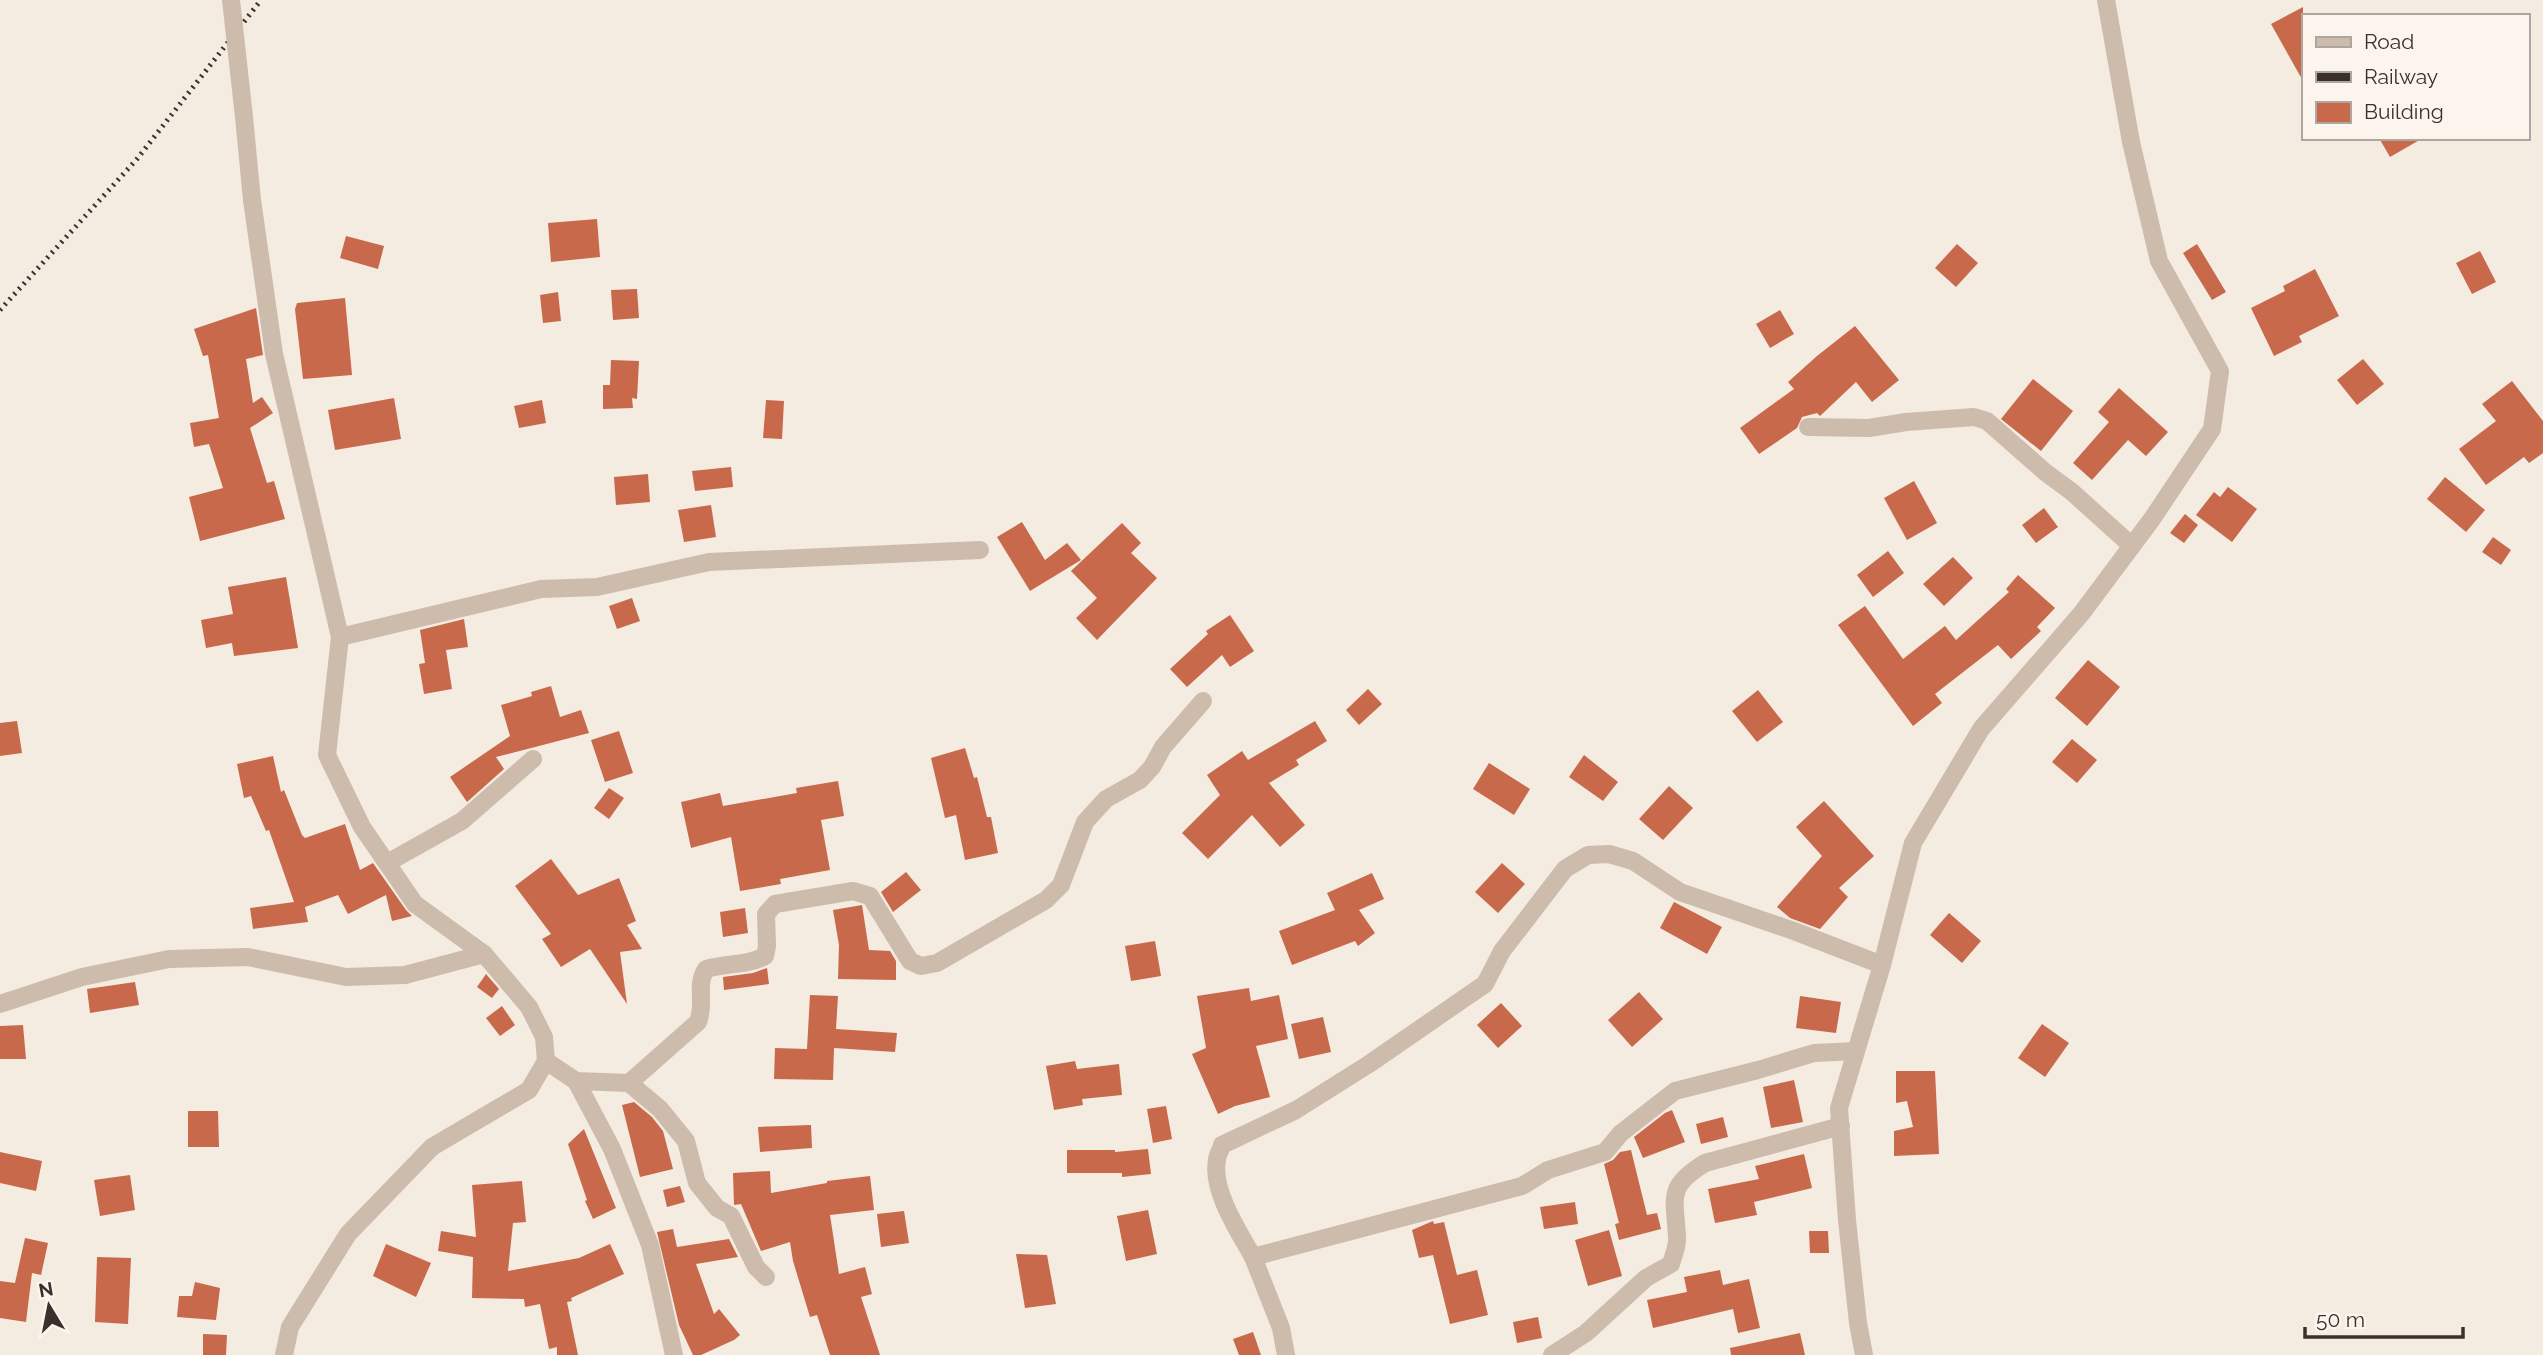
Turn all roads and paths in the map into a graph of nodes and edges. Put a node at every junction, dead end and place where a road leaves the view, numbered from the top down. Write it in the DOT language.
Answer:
graph roads {
  1 [pos="231,0"];
  2 [pos="2106,0"];
  3 [pos="1808,426"];
  4 [pos="2132,546"];
  5 [pos="980,550"];
  6 [pos="340,637"];
  7 [pos="1203,701"];
  8 [pos="533,758"];
  9 [pos="387,863"];
  10 [pos="484,954"];
  11 [pos="1882,965"];
  12 [pos="0,1004"];
  13 [pos="1856,1051"];
  14 [pos="546,1061"];
  15 [pos="576,1081"];
  16 [pos="629,1083"];
  17 [pos="1840,1126"];
  18 [pos="1253,1257"];
  19 [pos="766,1277"];
  20 [pos="284,1355"];
  21 [pos="674,1355"];
  22 [pos="1286,1355"];
  23 [pos="1552,1355"];
  24 [pos="1864,1355"];
  1 -- 6 [label="street, bridge"];
  2 -- 4 [label="street"];
  3 -- 4 [label="street"];
  4 -- 11 [label="street"];
  5 -- 6 [label="street"];
  6 -- 9 [label="street"];
  7 -- 16 [label="street"];
  8 -- 9 [label="street"];
  9 -- 10 [label="street"];
  10 -- 12 [label="street"];
  10 -- 14 [label="street"];
  11 -- 13 [label="street"];
  11 -- 18 [label="street"];
  13 -- 17 [label="street"];
  13 -- 18 [label="street"];
  14 -- 15 [label="street"];
  14 -- 20 [label="street"];
  15 -- 16 [label="street"];
  15 -- 21 [label="street"];
  16 -- 19 [label="street"];
  17 -- 23 [label="street"];
  17 -- 24 [label="street"];
  18 -- 22 [label="street"];
}
